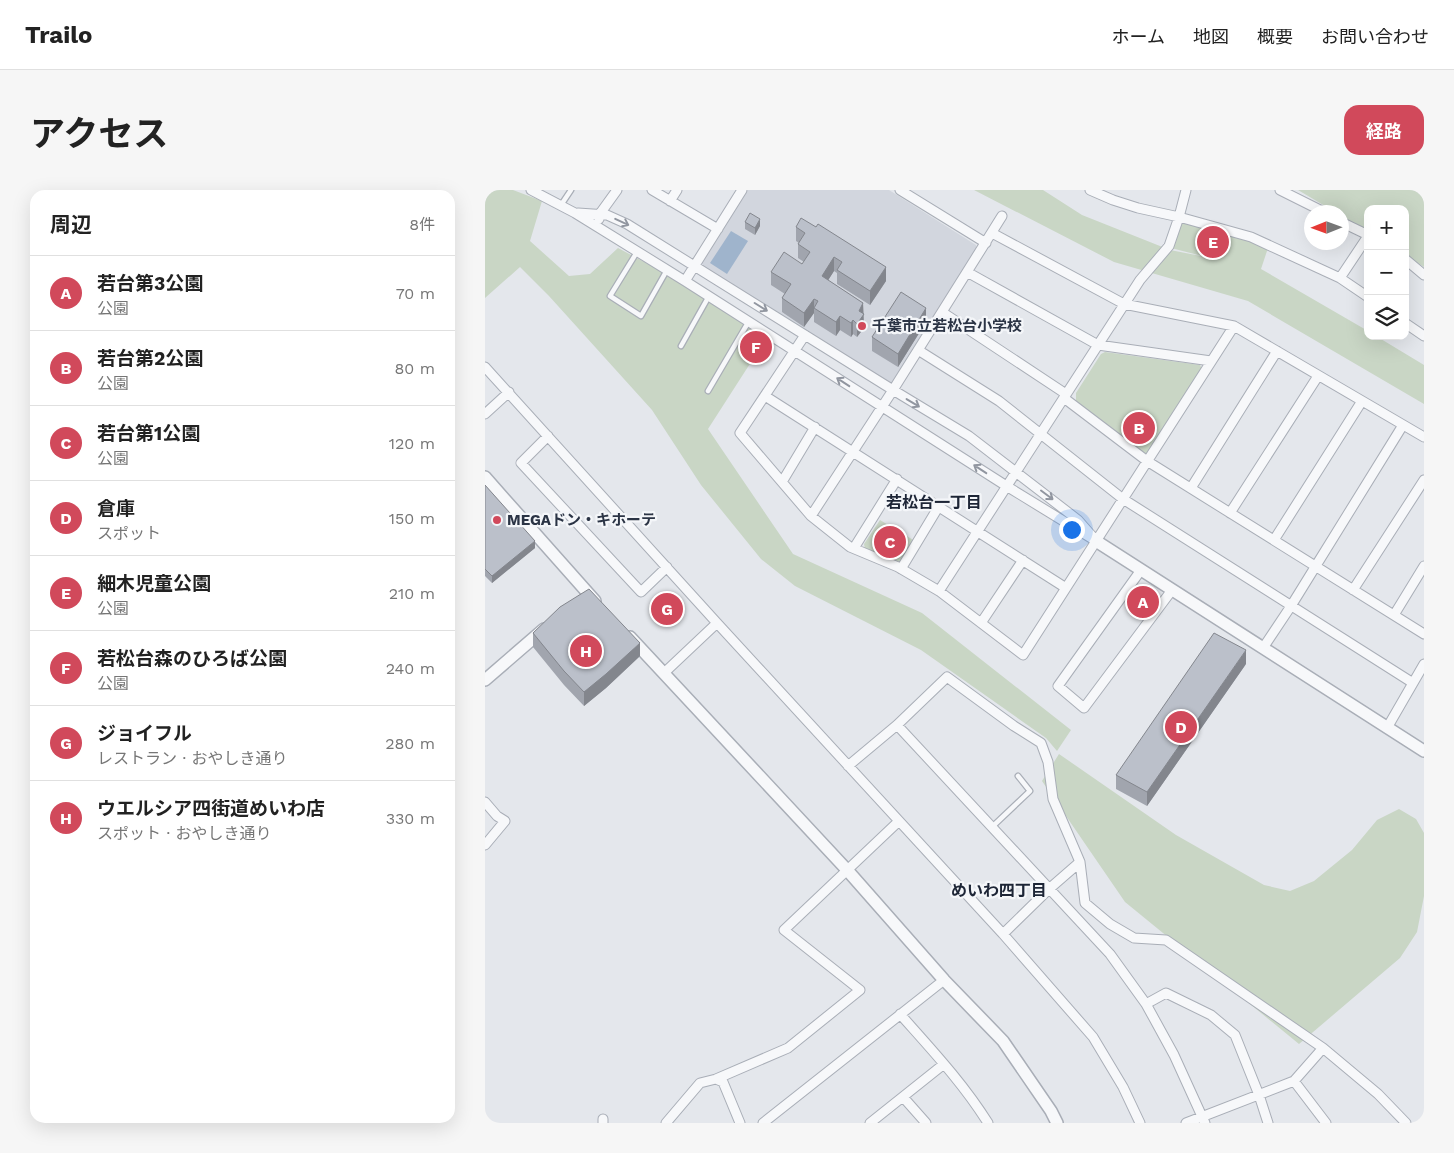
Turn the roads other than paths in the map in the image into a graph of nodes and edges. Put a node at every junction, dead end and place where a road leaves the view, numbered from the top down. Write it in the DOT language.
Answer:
graph roads {
  1 [pos="533,190"];
  2 [pos="571,190"];
  3 [pos="617,190"];
  4 [pos="651,190"];
  5 [pos="677,190"];
  6 [pos="742,190"];
  7 [pos="900,190"];
  8 [pos="1090,190"];
  9 [pos="1186,190"];
  10 [pos="1280,190"];
  11 [pos="670,201"];
  12 [pos="1310,205"];
  13 [pos="561,206"];
  14 [pos="575,213"];
  15 [pos="599,215"];
  16 [pos="1002,216"];
  17 [pos="1179,216"];
  18 [pos="1349,226"];
  19 [pos="599,228"];
  20 [pos="718,229"];
  21 [pos="992,233"];
  22 [pos="1364,234"];
  23 [pos="985,242"];
  24 [pos="1364,242"];
  25 [pos="637,251"];
  26 [pos="1409,262"];
  27 [pos="695,267"];
  28 [pos="667,270"];
  29 [pos="967,272"];
  30 [pos="1424,275"];
  31 [pos="1340,278"];
  32 [pos="685,281"];
  33 [pos="1365,295"];
  34 [pos="709,296"];
  35 [pos="1124,304"];
  36 [pos="942,312"];
  37 [pos="749,321"];
  38 [pos="1234,326"];
  39 [pos="1409,326"];
  40 [pos="805,335"];
  41 [pos="1424,336"];
  42 [pos="1098,345"];
  43 [pos="681,346"];
  44 [pos="918,350"];
  45 [pos="795,351"];
  46 [pos="1277,352"];
  47 [pos="1211,361"];
  48 [pos="485,367"];
  49 [pos="1318,376"];
  50 [pos="893,390"];
  51 [pos="708,391"];
  52 [pos="509,392"];
  53 [pos="765,396"];
  54 [pos="1065,396"];
  55 [pos="1362,401"];
  56 [pos="882,407"];
  57 [pos="485,414"];
  58 [pos="1403,426"];
  59 [pos="815,427"];
  60 [pos="1040,435"];
  61 [pos="548,436"];
  62 [pos="1424,438"];
  63 [pos="853,452"];
  64 [pos="1147,461"];
  65 [pos="1017,472"];
  66 [pos="485,476"];
  67 [pos="897,479"];
  68 [pos="1424,480"];
  69 [pos="782,482"];
  70 [pos="1007,486"];
  71 [pos="1191,488"];
  72 [pos="1123,499"];
  73 [pos="939,506"];
  74 [pos="1230,513"];
  75 [pos="811,516"];
  76 [pos="978,531"];
  77 [pos="1274,540"];
  78 [pos="1096,541"];
  79 [pos="854,548"];
  80 [pos="1023,560"];
  81 [pos="1316,566"];
  82 [pos="1424,566"];
  83 [pos="667,568"];
  84 [pos="901,568"];
  85 [pos="1141,570"];
  86 [pos="1066,588"];
  87 [pos="1172,590"];
  88 [pos="1353,590"];
  89 [pos="939,591"];
  90 [pos="1291,606"];
  91 [pos="606,612"];
  92 [pos="1394,615"];
  93 [pos="717,623"];
  94 [pos="981,623"];
  95 [pos="550,624"];
  96 [pos="619,626"];
  97 [pos="1424,634"];
  98 [pos="1263,648"];
  99 [pos="1424,664"];
  100 [pos="664,673"];
  101 [pos="485,680"];
  102 [pos="1413,683"];
  103 [pos="897,725"];
  104 [pos="1387,728"];
  105 [pos="1424,751"];
  106 [pos="848,766"];
  107 [pos="1018,776"];
  108 [pos="485,802"];
  109 [pos="899,821"];
  110 [pos="992,826"];
  111 [pos="485,845"];
  112 [pos="1080,862"];
  113 [pos="848,871"];
  114 [pos="1049,889"];
  115 [pos="1003,934"];
  116 [pos="944,980"];
  117 [pos="1147,1004"];
  118 [pos="899,1014"];
  119 [pos="1323,1048"];
  120 [pos="944,1064"];
  121 [pos="716,1079"];
  122 [pos="1294,1081"];
  123 [pos="1259,1095"];
  124 [pos="903,1097"];
  125 [pos="1204,1120"];
  126 [pos="665,1123"];
  127 [pos="740,1123"];
  128 [pos="763,1123"];
  129 [pos="870,1123"];
  130 [pos="926,1123"];
  131 [pos="988,1123"];
  132 [pos="1057,1123"];
  133 [pos="1140,1123"];
  134 [pos="1187,1123"];
  135 [pos="1268,1123"];
  136 [pos="1326,1123"];
  137 [pos="1406,1123"];
  1 -- 13 [label="street"];
  2 -- 13 [label="lane"];
  3 -- 15 [label="street"];
  4 -- 11 [label="street"];
  5 -- 11 [label="street"];
  6 -- 20 [label="street"];
  7 -- 23 [label="street"];
  8 -- 17 [label="street"];
  9 -- 17 [label="street"];
  10 -- 12 [label="street"];
  11 -- 20 [label="street"];
  13 -- 14 [label="street"];
  14 -- 15 [label="street"];
  14 -- 19 [label="street"];
  15 -- 19 [label="street"];
  15 -- 27 [label="street, one-way"];
  16 -- 21 [label="street"];
  17 -- 31 [label="street"];
  17 -- 35 [label="street"];
  18 -- 22 [label="street"];
  19 -- 25 [label="street"];
  20 -- 27 [label="street"];
  21 -- 23 [label="street"];
  21 -- 35 [label="street"];
  23 -- 29 [label="street"];
  24 -- 31 [label="street"];
  25 -- 28 [label="street"];
  25 -- 28 [label="lane"];
  26 -- 30 [label="street"];
  27 -- 32 [label="street"];
  27 -- 40 [label="street, one-way"];
  28 -- 32 [label="street"];
  29 -- 36 [label="street"];
  29 -- 42 [label="street"];
  31 -- 33 [label="street"];
  32 -- 34 [label="street"];
  34 -- 37 [label="street"];
  34 -- 43 [label="lane"];
  35 -- 38 [label="street"];
  35 -- 42 [label="street"];
  36 -- 44 [label="street"];
  36 -- 54 [label="street"];
  37 -- 45 [label="street"];
  37 -- 51 [label="lane"];
  38 -- 46 [label="street"];
  38 -- 47 [label="street"];
  39 -- 41 [label="street"];
  40 -- 45 [label="street"];
  40 -- 50 [label="street"];
  42 -- 47 [label="street"];
  42 -- 54 [label="street"];
  44 -- 50 [label="street"];
  44 -- 60 [label="street"];
  45 -- 53 [label="street"];
  56 -- 45 [label="street, one-way"];
  46 -- 49 [label="street"];
  46 -- 71 [label="street"];
  47 -- 64 [label="street"];
  48 -- 52 [label="street"];
  49 -- 55 [label="street"];
  49 -- 74 [label="street"];
  50 -- 56 [label="street"];
  50 -- 65 [label="street, one-way"];
  52 -- 57 [label="street"];
  52 -- 61 [label="street"];
  53 -- 59 [label="street"];
  53 -- 69 [label="street"];
  54 -- 60 [label="street"];
  54 -- 64 [label="street"];
  55 -- 58 [label="street"];
  55 -- 77 [label="street"];
  56 -- 63 [label="street"];
  70 -- 56 [label="street, one-way"];
  58 -- 62 [label="street"];
  58 -- 81 [label="street"];
  59 -- 63 [label="street"];
  59 -- 69 [label="street"];
  60 -- 65 [label="street"];
  60 -- 72 [label="street"];
  61 -- 83 [label="street"];
  61 -- 83 [label="street"];
  63 -- 67 [label="street"];
  63 -- 75 [label="street"];
  64 -- 71 [label="street"];
  64 -- 72 [label="street"];
  65 -- 70 [label="street"];
  65 -- 78 [label="street, one-way"];
  66 -- 91 [label="street"];
  67 -- 73 [label="street"];
  67 -- 79 [label="street"];
  68 -- 88 [label="street"];
  69 -- 75 [label="street"];
  70 -- 76 [label="street"];
  70 -- 78 [label="street"];
  71 -- 74 [label="street"];
  72 -- 78 [label="street"];
  72 -- 90 [label="street"];
  73 -- 76 [label="street"];
  73 -- 84 [label="street"];
  74 -- 77 [label="street"];
  75 -- 79 [label="street"];
  76 -- 80 [label="street"];
  76 -- 89 [label="street"];
  77 -- 81 [label="street"];
  78 -- 85 [label="street"];
  78 -- 86 [label="street"];
  79 -- 84 [label="street"];
  80 -- 86 [label="street"];
  80 -- 94 [label="street"];
  81 -- 88 [label="street"];
  81 -- 90 [label="street"];
  82 -- 92 [label="street"];
  83 -- 93 [label="street"];
  84 -- 89 [label="street"];
  85 -- 87 [label="street"];
  85 -- 87 [label="street"];
  86 -- 94 [label="street"];
  87 -- 98 [label="street"];
  88 -- 92 [label="street"];
  89 -- 94 [label="street"];
  90 -- 98 [label="street"];
  90 -- 102 [label="street"];
  92 -- 97 [label="street"];
  93 -- 100 [label="street"];
  93 -- 106 [label="street"];
  95 -- 101 [label="street"];
  96 -- 100 [label="street"];
  98 -- 104 [label="street"];
  99 -- 102 [label="street"];
  100 -- 113 [label="street"];
  102 -- 104 [label="street"];
  103 -- 106 [label="street"];
  103 -- 110 [label="street"];
  103 -- 112 [label="street"];
  104 -- 105 [label="street"];
  106 -- 109 [label="street"];
  107 -- 110 [label="lane"];
  108 -- 111 [label="street"];
  109 -- 113 [label="street"];
  109 -- 115 [label="street"];
  110 -- 114 [label="street"];
  112 -- 114 [label="street"];
  112 -- 119 [label="street"];
  113 -- 116 [label="street"];
  113 -- 121 [label="street"];
  114 -- 115 [label="street"];
  114 -- 117 [label="street"];
  115 -- 133 [label="street"];
  116 -- 118 [label="street"];
  116 -- 132 [label="street"];
  117 -- 123 [label="street"];
  117 -- 125 [label="street"];
  118 -- 120 [label="street"];
  118 -- 128 [label="street"];
  119 -- 122 [label="street"];
  119 -- 137 [label="street"];
  120 -- 124 [label="street"];
  120 -- 131 [label="street"];
  121 -- 126 [label="street"];
  121 -- 127 [label="street"];
  122 -- 123 [label="street"];
  122 -- 136 [label="street"];
  123 -- 125 [label="street"];
  123 -- 135 [label="street"];
  124 -- 129 [label="street"];
  124 -- 130 [label="street"];
  125 -- 134 [label="street"];
}
